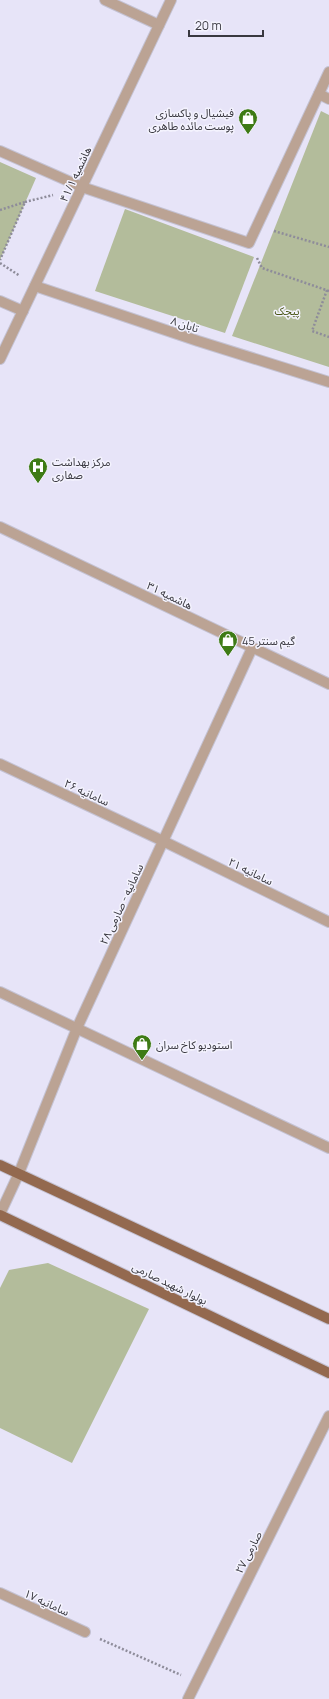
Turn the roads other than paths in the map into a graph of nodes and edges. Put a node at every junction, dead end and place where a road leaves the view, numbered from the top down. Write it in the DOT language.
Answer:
graph roads {
  1 [pos="105,0"];
  2 [pos="171,0"];
  3 [pos="159,25"];
  4 [pos="329,72"];
  5 [pos="319,94"];
  6 [pos="329,99"];
  7 [pos="0,152"];
  8 [pos="82,187"];
  9 [pos="35,286"];
  10 [pos="0,301"];
  11 [pos="23,311"];
  12 [pos="0,359"];
  13 [pos="329,382"];
  14 [pos="0,527"];
  15 [pos="252,648"];
  16 [pos="329,684"];
  17 [pos="0,764"];
  18 [pos="163,841"];
  19 [pos="329,922"];
  20 [pos="0,992"];
  21 [pos="77,1028"];
  22 [pos="329,1148"];
  23 [pos="0,1165"];
  24 [pos="19,1174"];
  25 [pos="0,1214"];
  26 [pos="329,1319"];
  27 [pos="329,1372"];
  28 [pos="329,1416"];
  29 [pos="0,1593"];
  30 [pos="85,1632"];
  31 [pos="188,1699"];
  1 -- 3 [label="street"];
  2 -- 3 [label="street, هاشمیه ۴۱/۱"];
  3 -- 8 [label="street, هاشمیه ۴۱/۱"];
  4 -- 5 [label="street"];
  5 -- 6 [label="street"];
  5 -- 8 [label="street"];
  7 -- 8 [label="street"];
  8 -- 9 [label="street, هاشمیه ۴۱/۱"];
  9 -- 11 [label="street, هاشمیه ۴۱/۱"];
  9 -- 13 [label="street, تابان ۸"];
  10 -- 11 [label="street"];
  11 -- 12 [label="street, هاشمیه ۴۱/۱"];
  14 -- 15 [label="street, هاشمیه ۳۱"];
  15 -- 16 [label="street, هاشمیه ۳۱"];
  15 -- 18 [label="street, سامانیه - صارمی ۲۸"];
  17 -- 18 [label="street, سامانیه ۲۶"];
  18 -- 19 [label="street, سامانیه ۲۱"];
  18 -- 21 [label="street, سامانیه - صارمی ۲۸"];
  20 -- 21 [label="street"];
  21 -- 22 [label="street"];
  21 -- 24 [label="street, سامانیه - صارمی ۲۸"];
  23 -- 24 [label="main road"];
  24 -- 25 [label="street, سامانیه - صارمی ۲۸"];
  24 -- 26 [label="main road"];
  25 -- 27 [label="main road, بولوار شهید صارمی"];
  28 -- 31 [label="street, صارمی ۲۷"];
  29 -- 30 [label="street, سامانیه ۱۷"];
}
